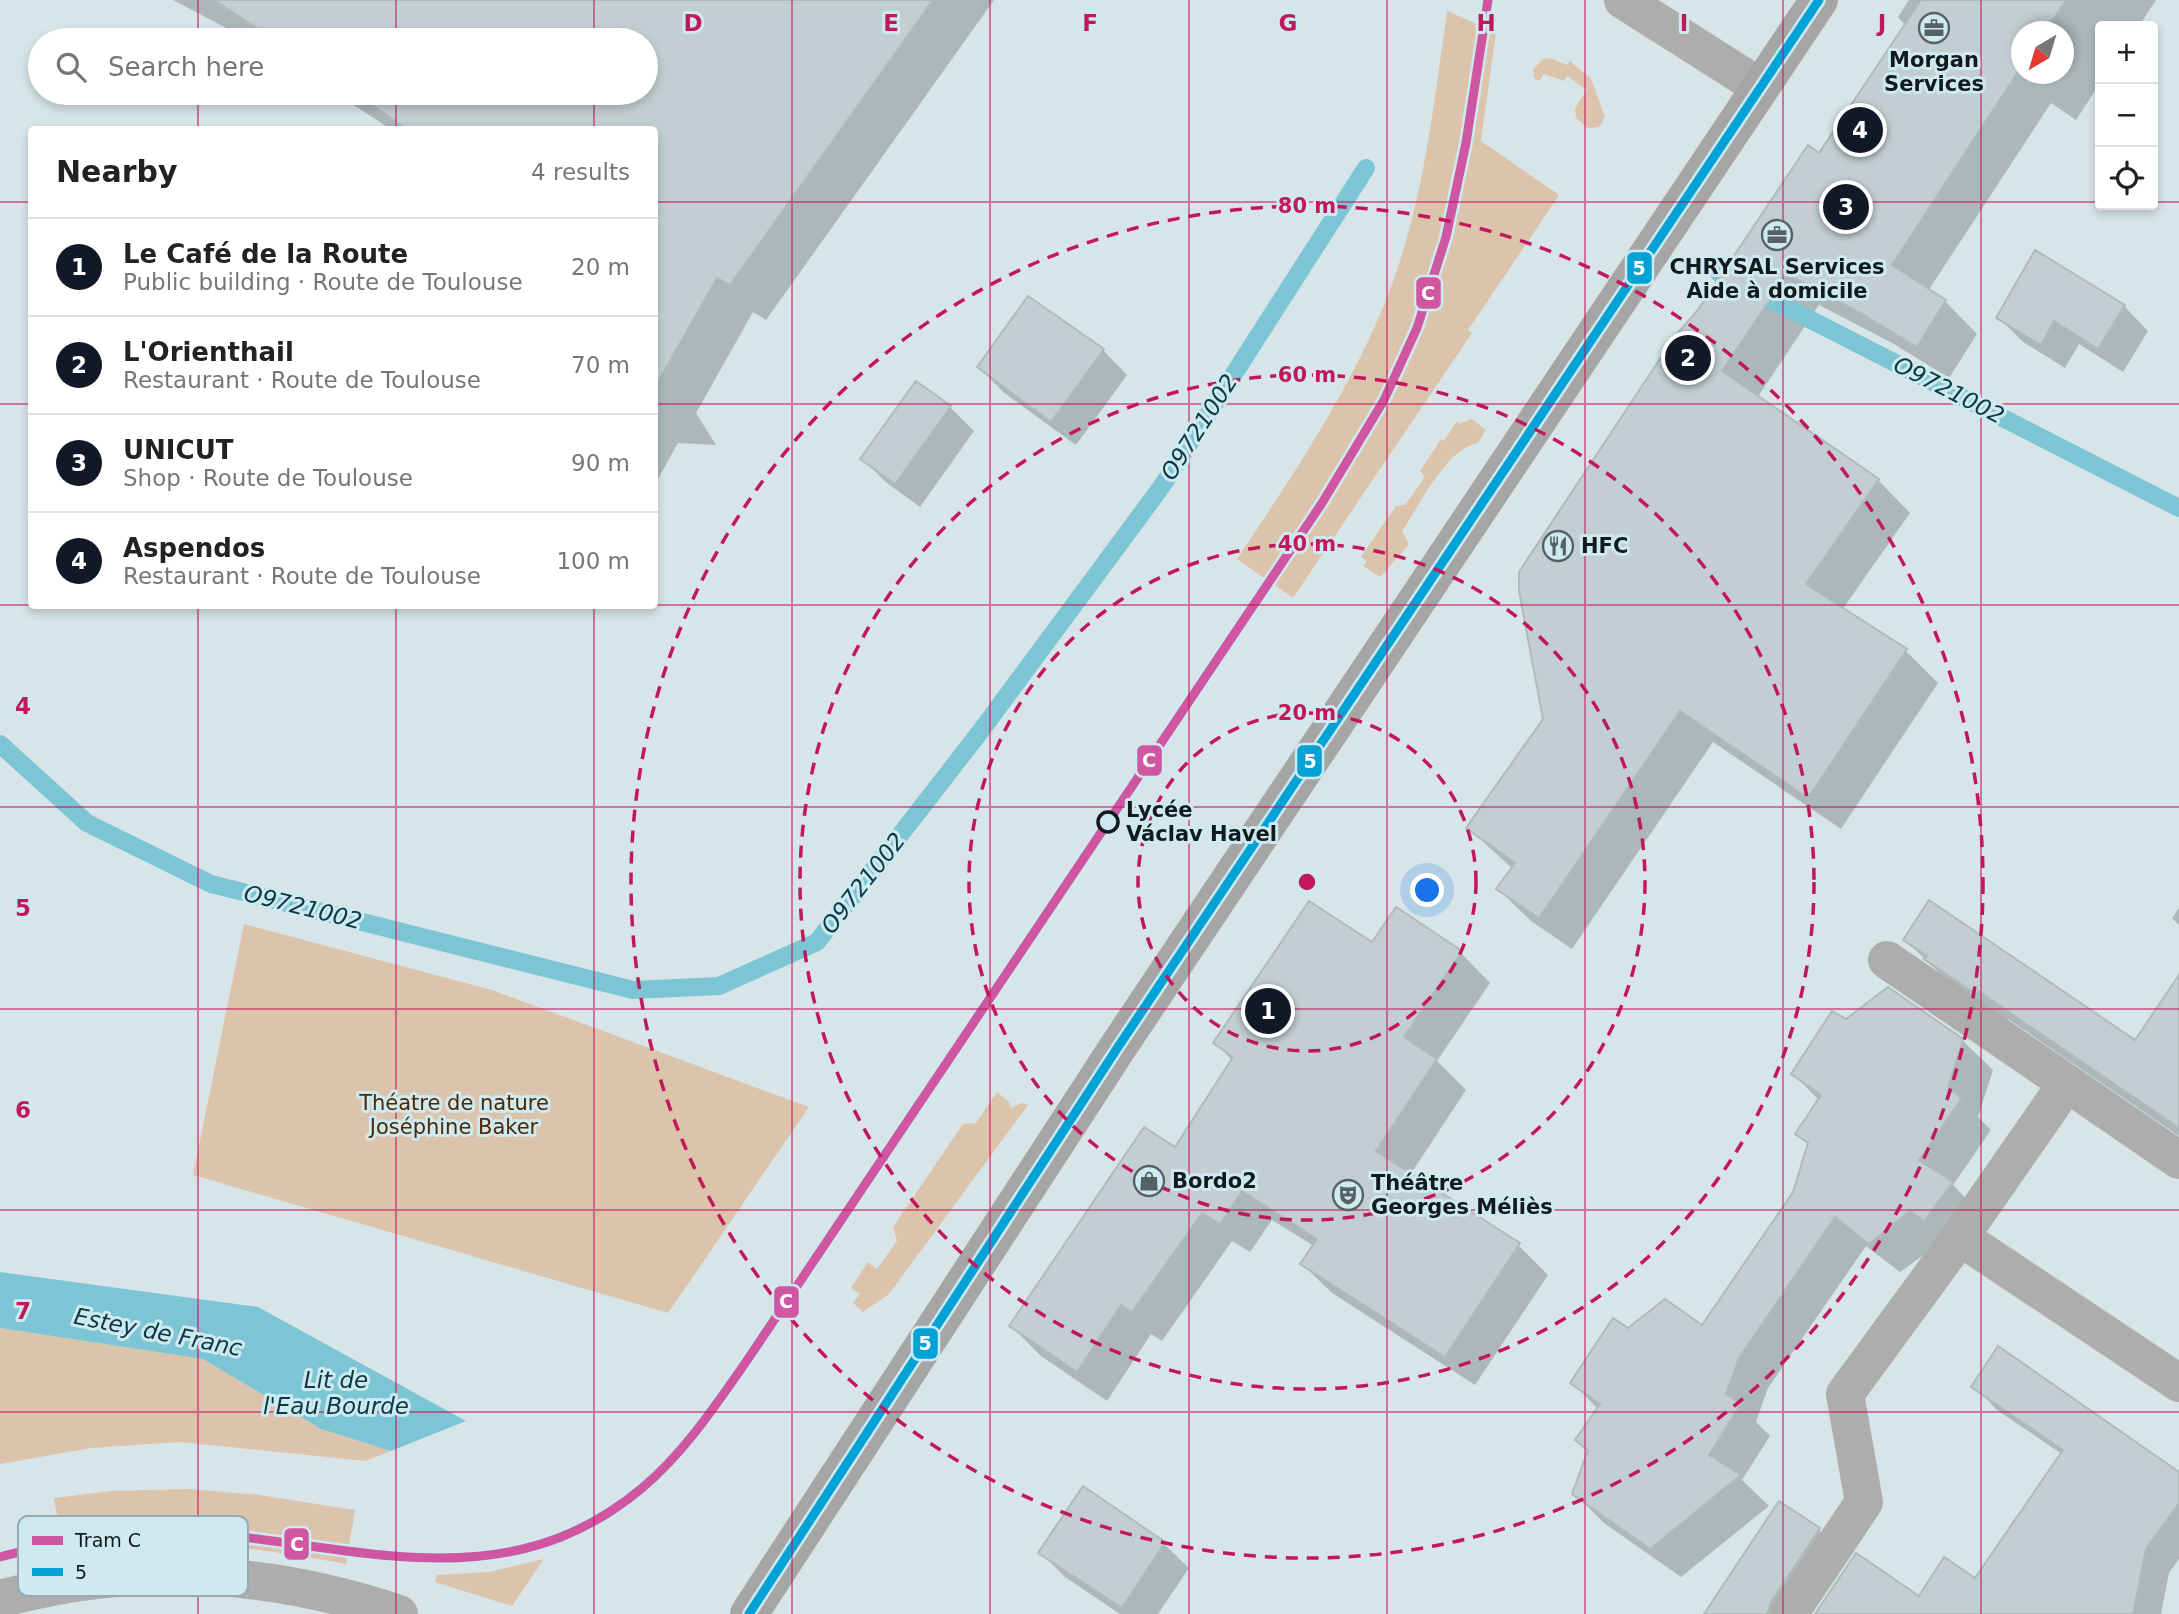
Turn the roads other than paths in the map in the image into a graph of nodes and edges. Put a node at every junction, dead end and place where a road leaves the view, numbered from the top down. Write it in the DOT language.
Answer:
graph roads {
  1 [pos="1623,0"];
  2 [pos="1819,0"];
  3 [pos="1760,87"];
  4 [pos="1887,960"];
  5 [pos="2067,1083"];
  6 [pos="2179,1160"];
  7 [pos="1960,1237"];
  8 [pos="2179,1383"];
  9 [pos="248,1580"];
  10 [pos="18,1594"];
  11 [pos="0,1599"];
  12 [pos="400,1614"];
  13 [pos="750,1614"];
  14 [pos="1789,1614"];
  1 -- 3 [label="street"];
  2 -- 3 [label="main road"];
  3 -- 13 [label="main road"];
  4 -- 5 [label="street"];
  5 -- 6 [label="street"];
  5 -- 7 [label="street"];
  7 -- 8 [label="street"];
  7 -- 14 [label="street"];
  9 -- 12 [label="street"];
  10 -- 11 [label="street"];
}
